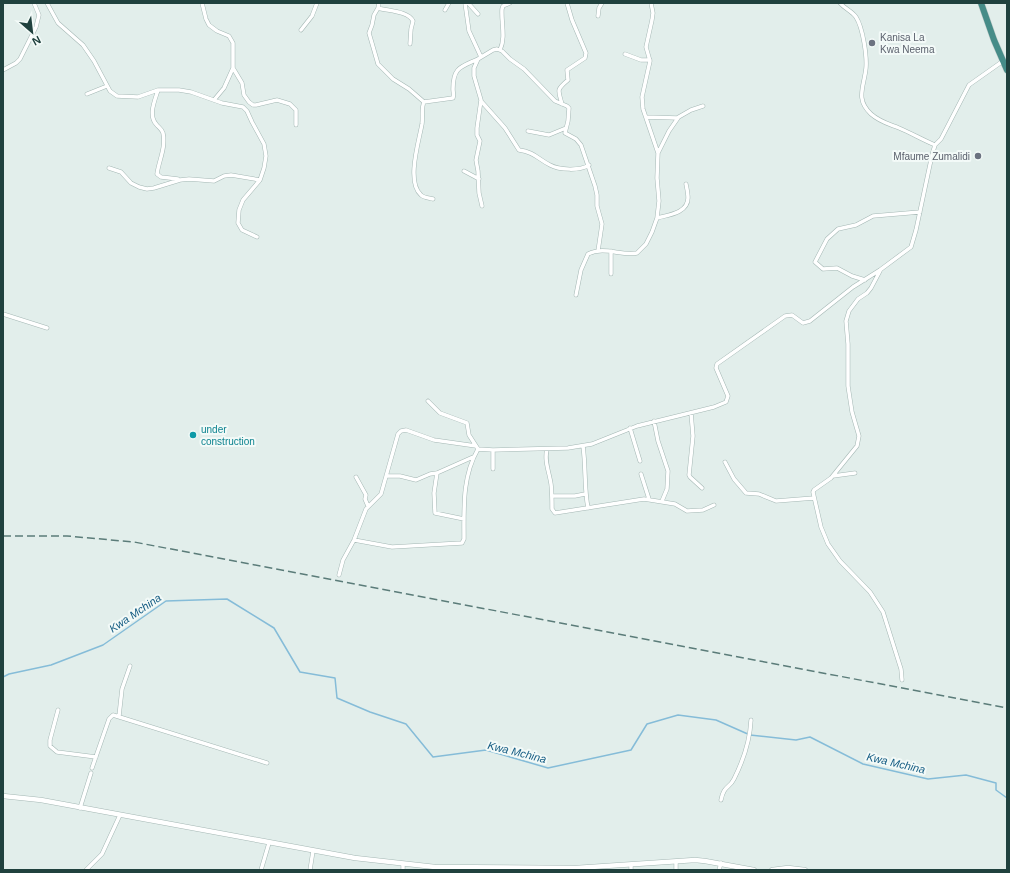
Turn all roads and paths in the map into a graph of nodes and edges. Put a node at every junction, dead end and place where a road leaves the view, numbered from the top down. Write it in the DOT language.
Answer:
graph roads {
  1 [pos="34,3"];
  2 [pos="47,3"];
  3 [pos="202,3"];
  4 [pos="317,3"];
  5 [pos="379,3"];
  6 [pos="449,3"];
  7 [pos="466,3"];
  8 [pos="510,3"];
  9 [pos="567,3"];
  10 [pos="602,3"];
  11 [pos="651,3"];
  12 [pos="840,3"];
  13 [pos="981,3"];
  14 [pos="378,8"];
  15 [pos="444,10"];
  16 [pos="478,14"];
  17 [pos="598,16"];
  18 [pos="301,30"];
  19 [pos="410,44"];
  20 [pos="500,50"];
  21 [pos="624,54"];
  22 [pos="479,58"];
  23 [pos="650,60"];
  24 [pos="1003,61"];
  25 [pos="233,68"];
  26 [pos="3,70"];
  27 [pos="1007,70"];
  28 [pos="108,86"];
  29 [pos="158,90"];
  30 [pos="87,94"];
  31 [pos="214,100"];
  32 [pos="481,101"];
  33 [pos="424,102"];
  34 [pos="562,104"];
  35 [pos="703,106"];
  36 [pos="646,117"];
  37 [pos="678,118"];
  38 [pos="296,124"];
  39 [pos="566,128"];
  40 [pos="528,131"];
  41 [pos="935,145"];
  42 [pos="658,153"];
  43 [pos="589,165"];
  44 [pos="109,168"];
  45 [pos="464,170"];
  46 [pos="180,180"];
  47 [pos="260,180"];
  48 [pos="479,180"];
  49 [pos="686,184"];
  50 [pos="433,199"];
  51 [pos="482,206"];
  52 [pos="920,212"];
  53 [pos="657,218"];
  54 [pos="257,237"];
  55 [pos="600,245"];
  56 [pos="598,251"];
  57 [pos="605,251"];
  58 [pos="611,251"];
  59 [pos="880,270"];
  60 [pos="611,274"];
  61 [pos="865,280"];
  62 [pos="576,295"];
  63 [pos="3,314"];
  64 [pos="47,328"];
  65 [pos="428,401"];
  66 [pos="691,413"];
  67 [pos="654,421"];
  68 [pos="630,428"];
  69 [pos="583,446"];
  70 [pos="477,447"];
  71 [pos="547,448"];
  72 [pos="493,450"];
  73 [pos="473,457"];
  74 [pos="640,462"];
  75 [pos="726,462"];
  76 [pos="493,470"];
  77 [pos="437,473"];
  78 [pos="855,473"];
  79 [pos="641,474"];
  80 [pos="386,476"];
  81 [pos="833,476"];
  82 [pos="356,477"];
  83 [pos="702,488"];
  84 [pos="585,494"];
  85 [pos="552,496"];
  86 [pos="814,498"];
  87 [pos="649,499"];
  88 [pos="662,501"];
  89 [pos="714,505"];
  90 [pos="368,506"];
  91 [pos="588,508"];
  92 [pos="464,519"];
  93 [pos="354,540"];
  94 [pos="339,575"];
  95 [pos="130,666"];
  96 [pos="902,680"];
  97 [pos="58,710"];
  98 [pos="119,716"];
  99 [pos="751,720"];
  100 [pos="96,757"];
  101 [pos="267,763"];
  102 [pos="92,768"];
  103 [pos="91,773"];
  104 [pos="3,796"];
  105 [pos="721,800"];
  106 [pos="80,808"];
  107 [pos="120,815"];
  108 [pos="269,843"];
  109 [pos="313,851"];
  110 [pos="676,862"];
  111 [pos="721,863"];
  112 [pos="403,864"];
  113 [pos="631,867"];
  114 [pos="435,869"];
  115 [pos="86,870"];
  116 [pos="261,870"];
  117 [pos="310,870"];
  118 [pos="403,870"];
  119 [pos="676,870"];
  120 [pos="719,870"];
  121 [pos="750,870"];
  122 [pos="772,870"];
  123 [pos="805,870"];
  1 -- 26 [label="street"];
  2 -- 28 [label="street"];
  3 -- 25 [label="street"];
  4 -- 18 [label="street"];
  5 -- 14 [label="street"];
  6 -- 15 [label="street"];
  7 -- 16 [label="street"];
  7 -- 22 [label="street"];
  8 -- 20 [label="street"];
  9 -- 34 [label="street"];
  10 -- 17 [label="street"];
  11 -- 23 [label="street"];
  12 -- 41 [label="street"];
  13 -- 24 [label="highway"];
  14 -- 19 [label="street"];
  14 -- 33 [label="street"];
  20 -- 22 [label="street"];
  20 -- 34 [label="street"];
  21 -- 23 [label="street"];
  22 -- 32 [label="street"];
  22 -- 33 [label="street"];
  23 -- 36 [label="street"];
  24 -- 27 [label="highway"];
  24 -- 41 [label="street"];
  25 -- 31 [label="street"];
  25 -- 38 [label="street"];
  28 -- 29 [label="street"];
  28 -- 30 [label="street"];
  29 -- 31 [label="street"];
  29 -- 46 [label="street"];
  31 -- 47 [label="street"];
  32 -- 43 [label="street"];
  32 -- 48 [label="street"];
  33 -- 50 [label="street"];
  34 -- 39 [label="street"];
  35 -- 37 [label="street"];
  36 -- 37 [label="street"];
  36 -- 42 [label="street"];
  37 -- 42 [label="street"];
  39 -- 40 [label="street"];
  39 -- 43 [label="street"];
  41 -- 52 [label="street"];
  42 -- 53 [label="street"];
  43 -- 55 [label="street"];
  44 -- 46 [label="street"];
  45 -- 48 [label="street"];
  46 -- 47 [label="street"];
  47 -- 54 [label="street"];
  48 -- 51 [label="street"];
  49 -- 53 [label="street"];
  52 -- 59 [label="street"];
  52 -- 61 [label="street"];
  53 -- 58 [label="street"];
  55 -- 56 [label="street"];
  55 -- 57 [label="street"];
  56 -- 57 [label="street"];
  56 -- 62 [label="street"];
  57 -- 58 [label="street"];
  58 -- 60 [label="street"];
  59 -- 61 [label="street"];
  59 -- 81 [label="street"];
  61 -- 66 [label="street"];
  63 -- 64 [label="street"];
  65 -- 70 [label="street"];
  66 -- 67 [label="street"];
  66 -- 83 [label="street"];
  67 -- 68 [label="street"];
  67 -- 88 [label="street"];
  68 -- 69 [label="street"];
  68 -- 74 [label="street"];
  69 -- 71 [label="street"];
  69 -- 84 [label="street"];
  70 -- 72 [label="street"];
  70 -- 73 [label="street"];
  70 -- 80 [label="street"];
  71 -- 72 [label="street"];
  71 -- 85 [label="street"];
  72 -- 76 [label="street"];
  73 -- 77 [label="street"];
  73 -- 92 [label="street"];
  75 -- 86 [label="street"];
  77 -- 80 [label="street"];
  77 -- 92 [label="street"];
  78 -- 81 [label="street"];
  79 -- 87 [label="street"];
  80 -- 90 [label="street"];
  81 -- 86 [label="street"];
  82 -- 90 [label="street"];
  84 -- 85 [label="street"];
  84 -- 91 [label="street"];
  85 -- 91 [label="street"];
  86 -- 96 [label="street"];
  87 -- 88 [label="street"];
  87 -- 91 [label="street"];
  88 -- 89 [label="street"];
  90 -- 93 [label="street"];
  92 -- 93 [label="street"];
  93 -- 94 [label="street"];
  95 -- 98 [label="street"];
  97 -- 100 [label="street"];
  98 -- 100 [label="street"];
  98 -- 101 [label="street"];
  99 -- 105 [label="street"];
  100 -- 102 [label="street"];
  103 -- 106 [label="street"];
  104 -- 106 [label="street"];
  106 -- 107 [label="street"];
  107 -- 108 [label="street"];
  107 -- 115 [label="street"];
  108 -- 109 [label="street"];
  108 -- 116 [label="street"];
  109 -- 112 [label="street"];
  109 -- 117 [label="street"];
  110 -- 111 [label="street"];
  110 -- 113 [label="street"];
  110 -- 119 [label="street"];
  111 -- 120 [label="street"];
  111 -- 121 [label="street"];
  112 -- 114 [label="street"];
  112 -- 118 [label="street"];
  113 -- 114 [label="street"];
  122 -- 123 [label="street"];
}
